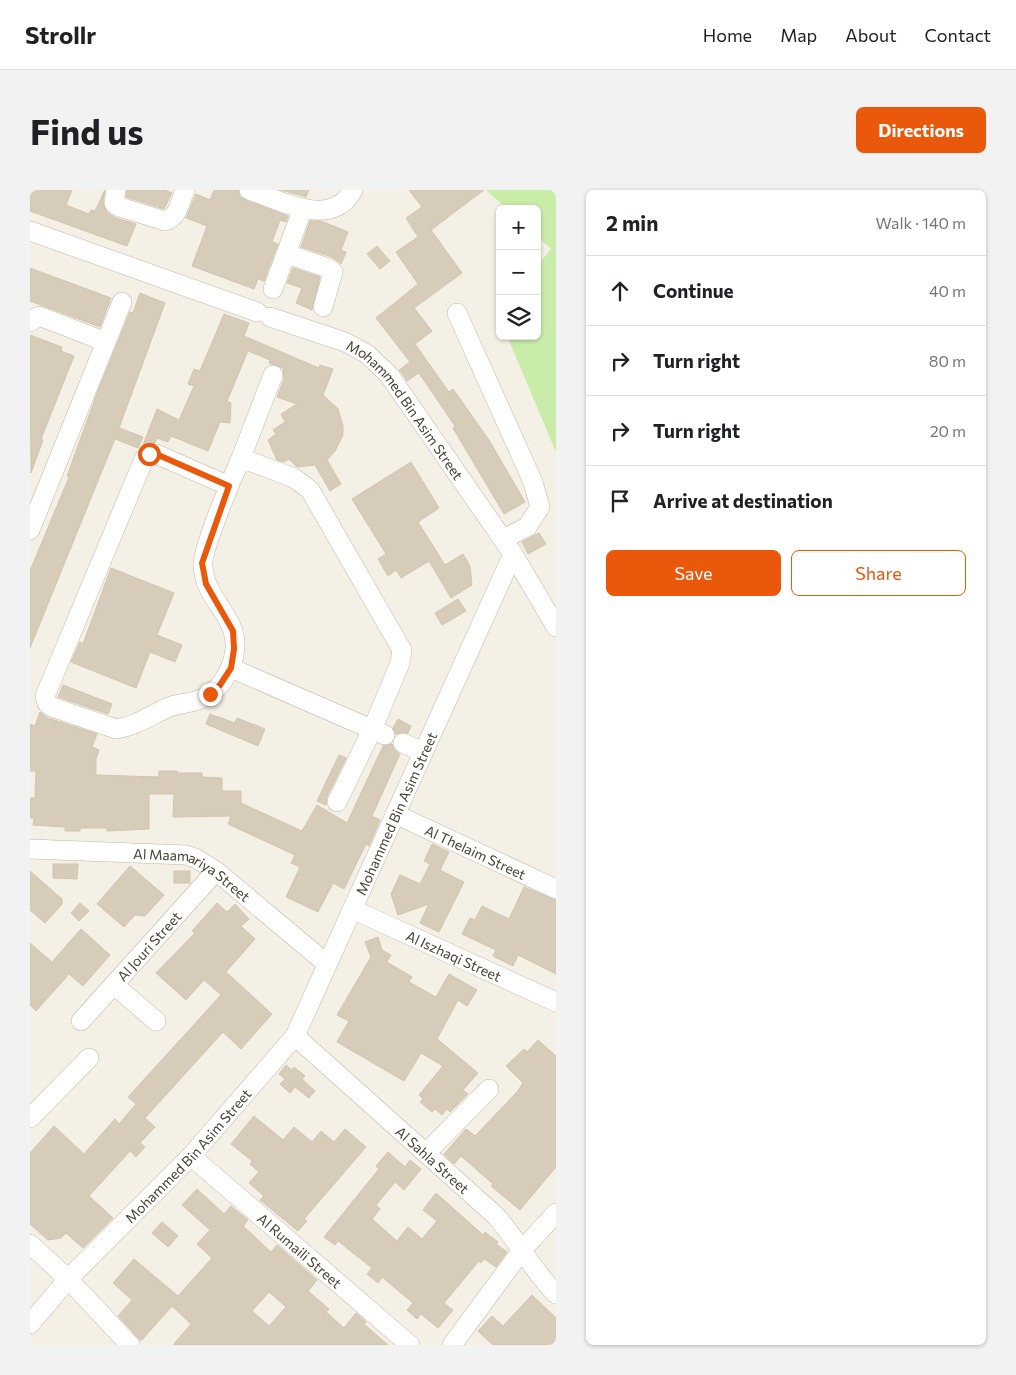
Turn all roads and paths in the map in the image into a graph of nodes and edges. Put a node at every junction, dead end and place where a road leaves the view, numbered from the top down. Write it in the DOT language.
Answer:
graph roads {
  1 [pos="116,190"];
  2 [pos="185,190"];
  3 [pos="249,190"];
  4 [pos="353,190"];
  5 [pos="303,208"];
  6 [pos="30,231"];
  7 [pos="287,254"];
  8 [pos="273,289"];
  9 [pos="122,302"];
  10 [pos="323,307"];
  11 [pos="457,313"];
  12 [pos="30,322"];
  13 [pos="106,342"];
  14 [pos="273,375"];
  15 [pos="241,458"];
  16 [pos="229,486"];
  17 [pos="30,530"];
  18 [pos="508,546"];
  19 [pos="556,627"];
  20 [pos="231,668"];
  21 [pos="379,733"];
  22 [pos="403,743"];
  23 [pos="423,752"];
  24 [pos="337,802"];
  25 [pos="395,814"];
  26 [pos="30,850"];
  27 [pos="216,871"];
  28 [pos="556,889"];
  29 [pos="352,909"];
  30 [pos="327,964"];
  31 [pos="114,986"];
  32 [pos="556,1002"];
  33 [pos="81,1021"];
  34 [pos="156,1021"];
  35 [pos="295,1036"];
  36 [pos="89,1058"];
  37 [pos="489,1089"];
  38 [pos="37,1097"];
  39 [pos="30,1118"];
  40 [pos="426,1154"];
  41 [pos="191,1156"];
  42 [pos="556,1213"];
  43 [pos="30,1244"];
  44 [pos="523,1249"];
  45 [pos="68,1279"];
  46 [pos="556,1294"];
  47 [pos="30,1324"];
  48 [pos="455,1344"];
  49 [pos="130,1345"];
  50 [pos="410,1345"];
  1 -- 2 [label="street"];
  3 -- 5 [label="street"];
  4 -- 5 [label="street"];
  5 -- 7 [label="street"];
  6 -- 18 [label="street, Mohammed Bin Asim Street"];
  7 -- 8 [label="street"];
  7 -- 10 [label="street"];
  9 -- 13 [label="street"];
  11 -- 18 [label="street"];
  12 -- 13 [label="street"];
  13 -- 17 [label="street"];
  14 -- 15 [label="street"];
  15 -- 16 [label="street"];
  15 -- 21 [label="street"];
  16 -- 20 [label="street"];
  16 -- 20 [label="street"];
  18 -- 19 [label="street"];
  18 -- 23 [label="street, Mohammed Bin Asim Street"];
  20 -- 21 [label="street"];
  21 -- 24 [label="street"];
  22 -- 23 [label="street"];
  23 -- 25 [label="street, Mohammed Bin Asim Street"];
  25 -- 28 [label="street, Al Thelaim Street"];
  25 -- 29 [label="street, Mohammed Bin Asim Street"];
  26 -- 27 [label="street, Al Maamariya Street"];
  27 -- 30 [label="street, Al Maamariya Street"];
  27 -- 31 [label="street, Al Jouri Street"];
  29 -- 30 [label="street, Mohammed Bin Asim Street"];
  29 -- 32 [label="street, Al Iszhaqi Street"];
  30 -- 35 [label="street, Mohammed Bin Asim Street"];
  31 -- 33 [label="street, Al Jouri Street"];
  31 -- 34 [label="street"];
  35 -- 40 [label="street, Al Sahla Street"];
  35 -- 41 [label="street, Mohammed Bin Asim Street"];
  36 -- 38 [label="street"];
  37 -- 40 [label="street"];
  38 -- 39 [label="street"];
  40 -- 44 [label="street, Al Sahla Street"];
  41 -- 45 [label="street, Mohammed Bin Asim Street"];
  41 -- 50 [label="street, Al Rumaili Street"];
  42 -- 44 [label="street"];
  43 -- 45 [label="street"];
  44 -- 46 [label="street, Al Sahla Street"];
  44 -- 48 [label="street"];
  45 -- 47 [label="street, Mohammed Bin Asim Street"];
  45 -- 49 [label="street"];
}
